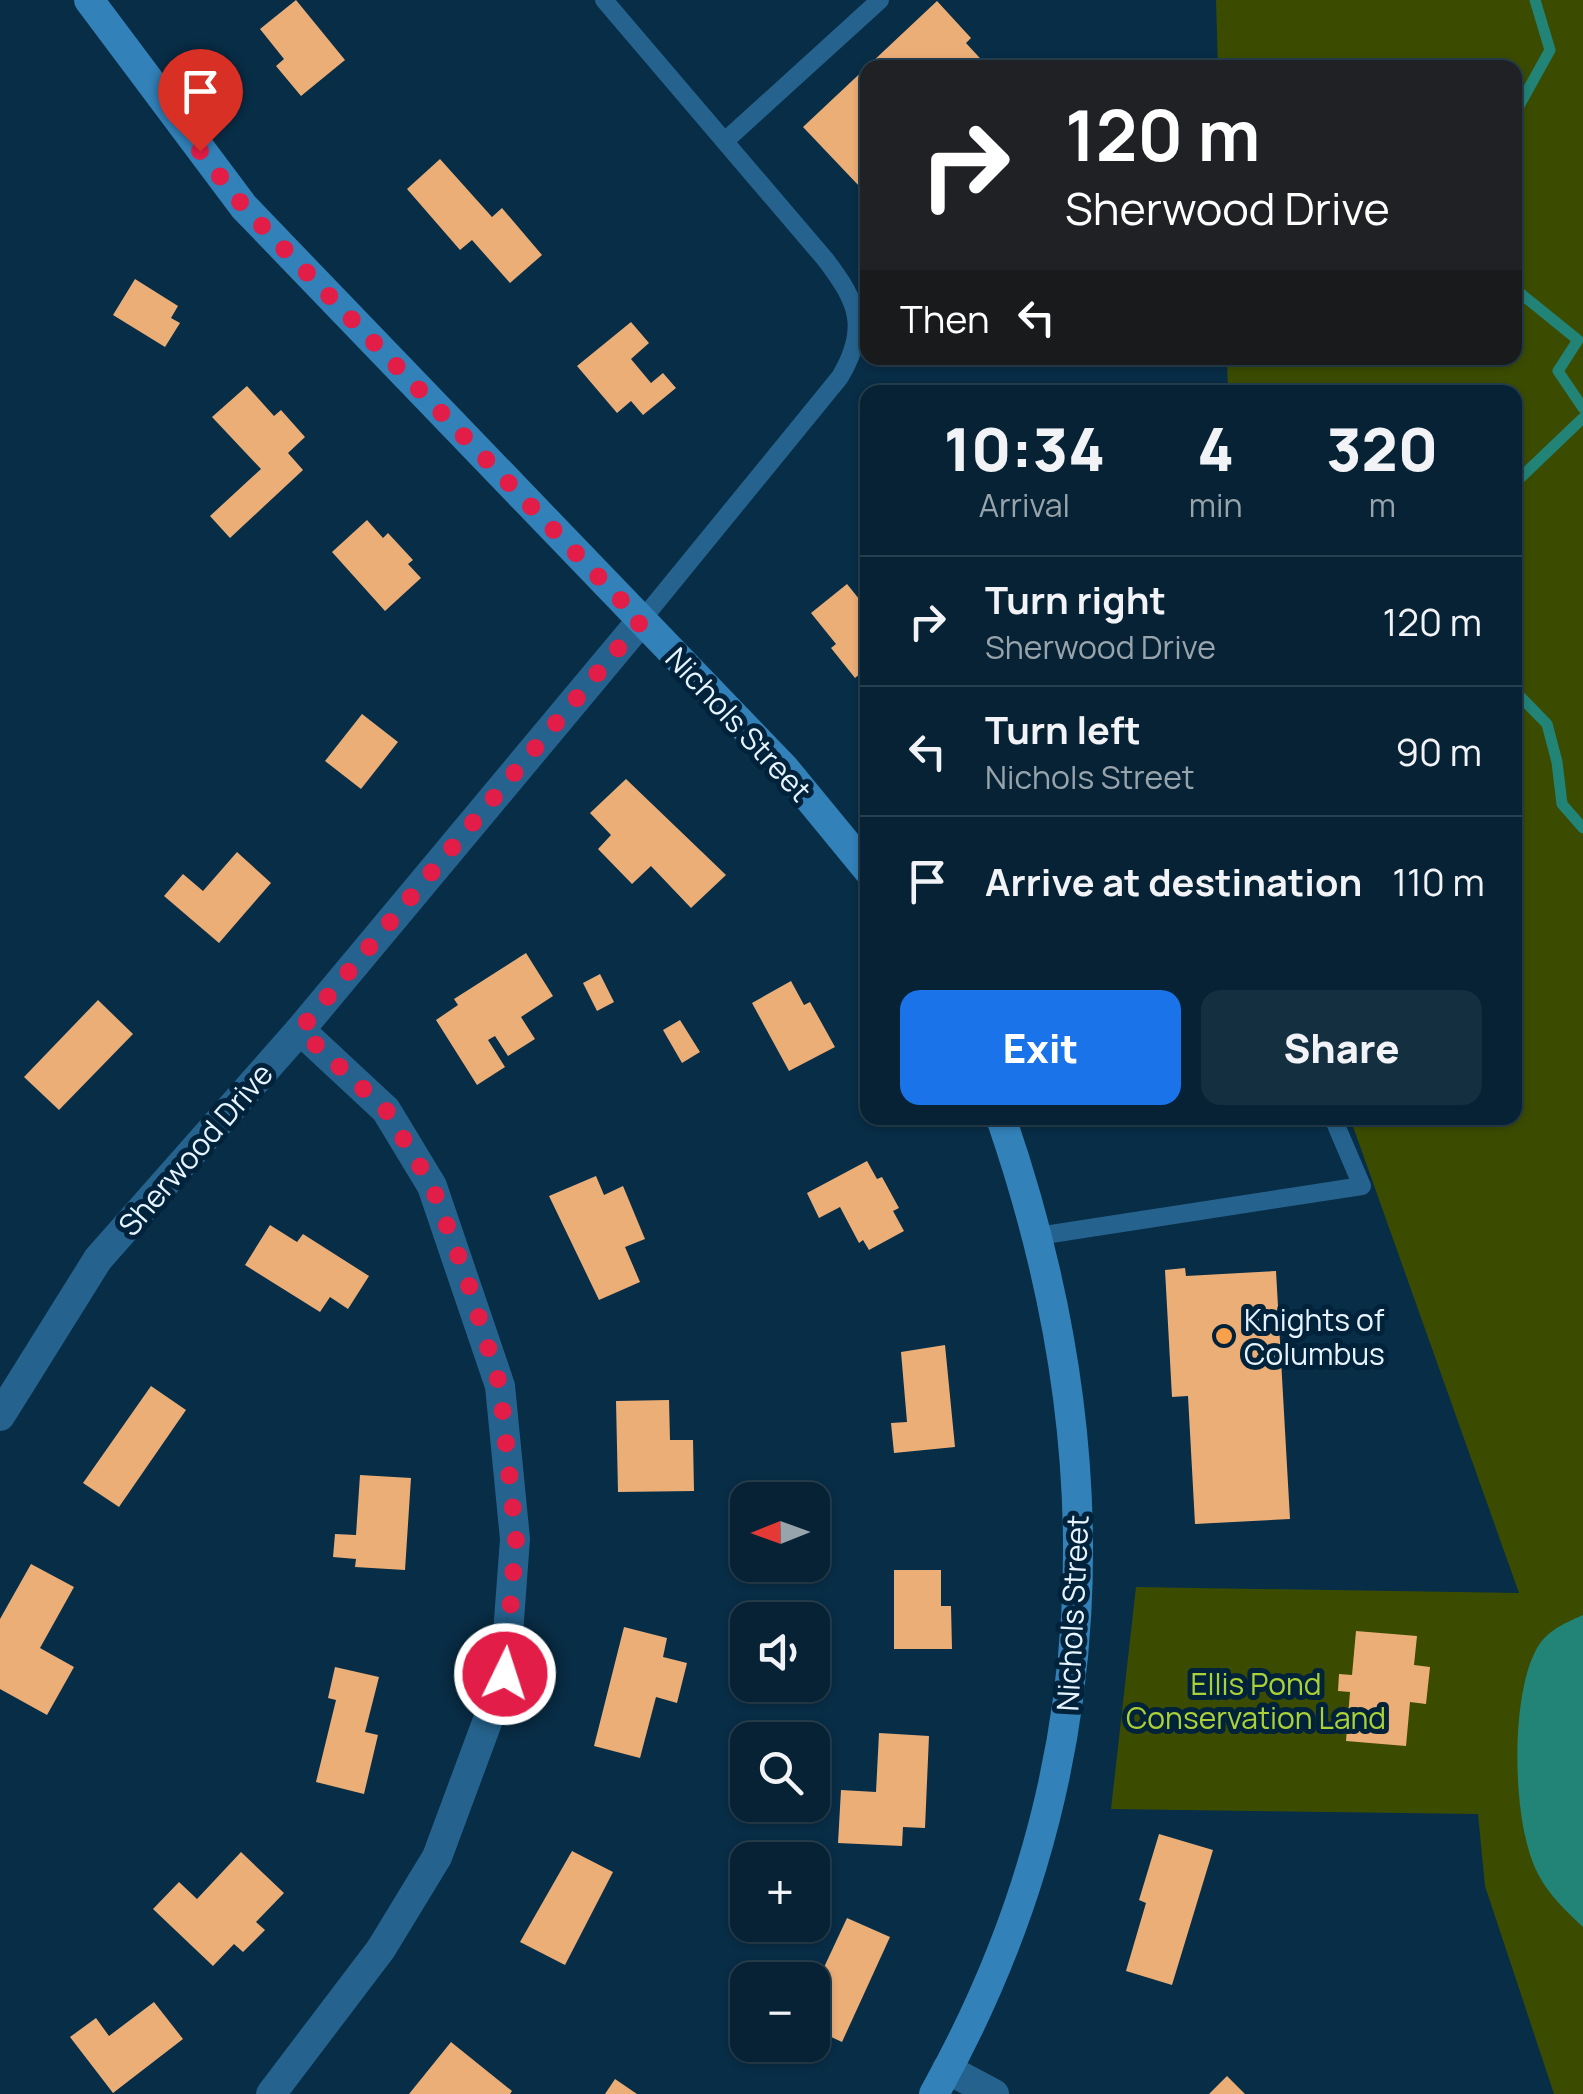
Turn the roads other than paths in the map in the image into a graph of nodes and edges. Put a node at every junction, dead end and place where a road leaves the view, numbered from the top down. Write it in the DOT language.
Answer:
graph roads {
  1 [pos="89,0"];
  2 [pos="604,0"];
  3 [pos="880,0"];
  4 [pos="725,141"];
  5 [pos="641,621"];
  6 [pos="860,860"];
  7 [pos="300,1030"];
  8 [pos="1003,1125"];
  9 [pos="1336,1125"];
  10 [pos="1038,1236"];
  11 [pos="0,1416"];
  12 [pos="941,2082"];
  13 [pos="271,2094"];
  14 [pos="994,2094"];
  1 -- 5 [label="main road, Nichols Street"];
  2 -- 4 [label="lane"];
  3 -- 4 [label="lane"];
  4 -- 5 [label="lane"];
  5 -- 6 [label="main road, Nichols Street"];
  5 -- 7 [label="street, Sherwood Drive"];
  7 -- 11 [label="street, Sherwood Drive"];
  7 -- 13 [label="street"];
  8 -- 10 [label="main road, Nichols Street"];
  9 -- 10 [label="lane"];
  10 -- 12 [label="main road, Nichols Street"];
  12 -- 14 [label="street"];
}
